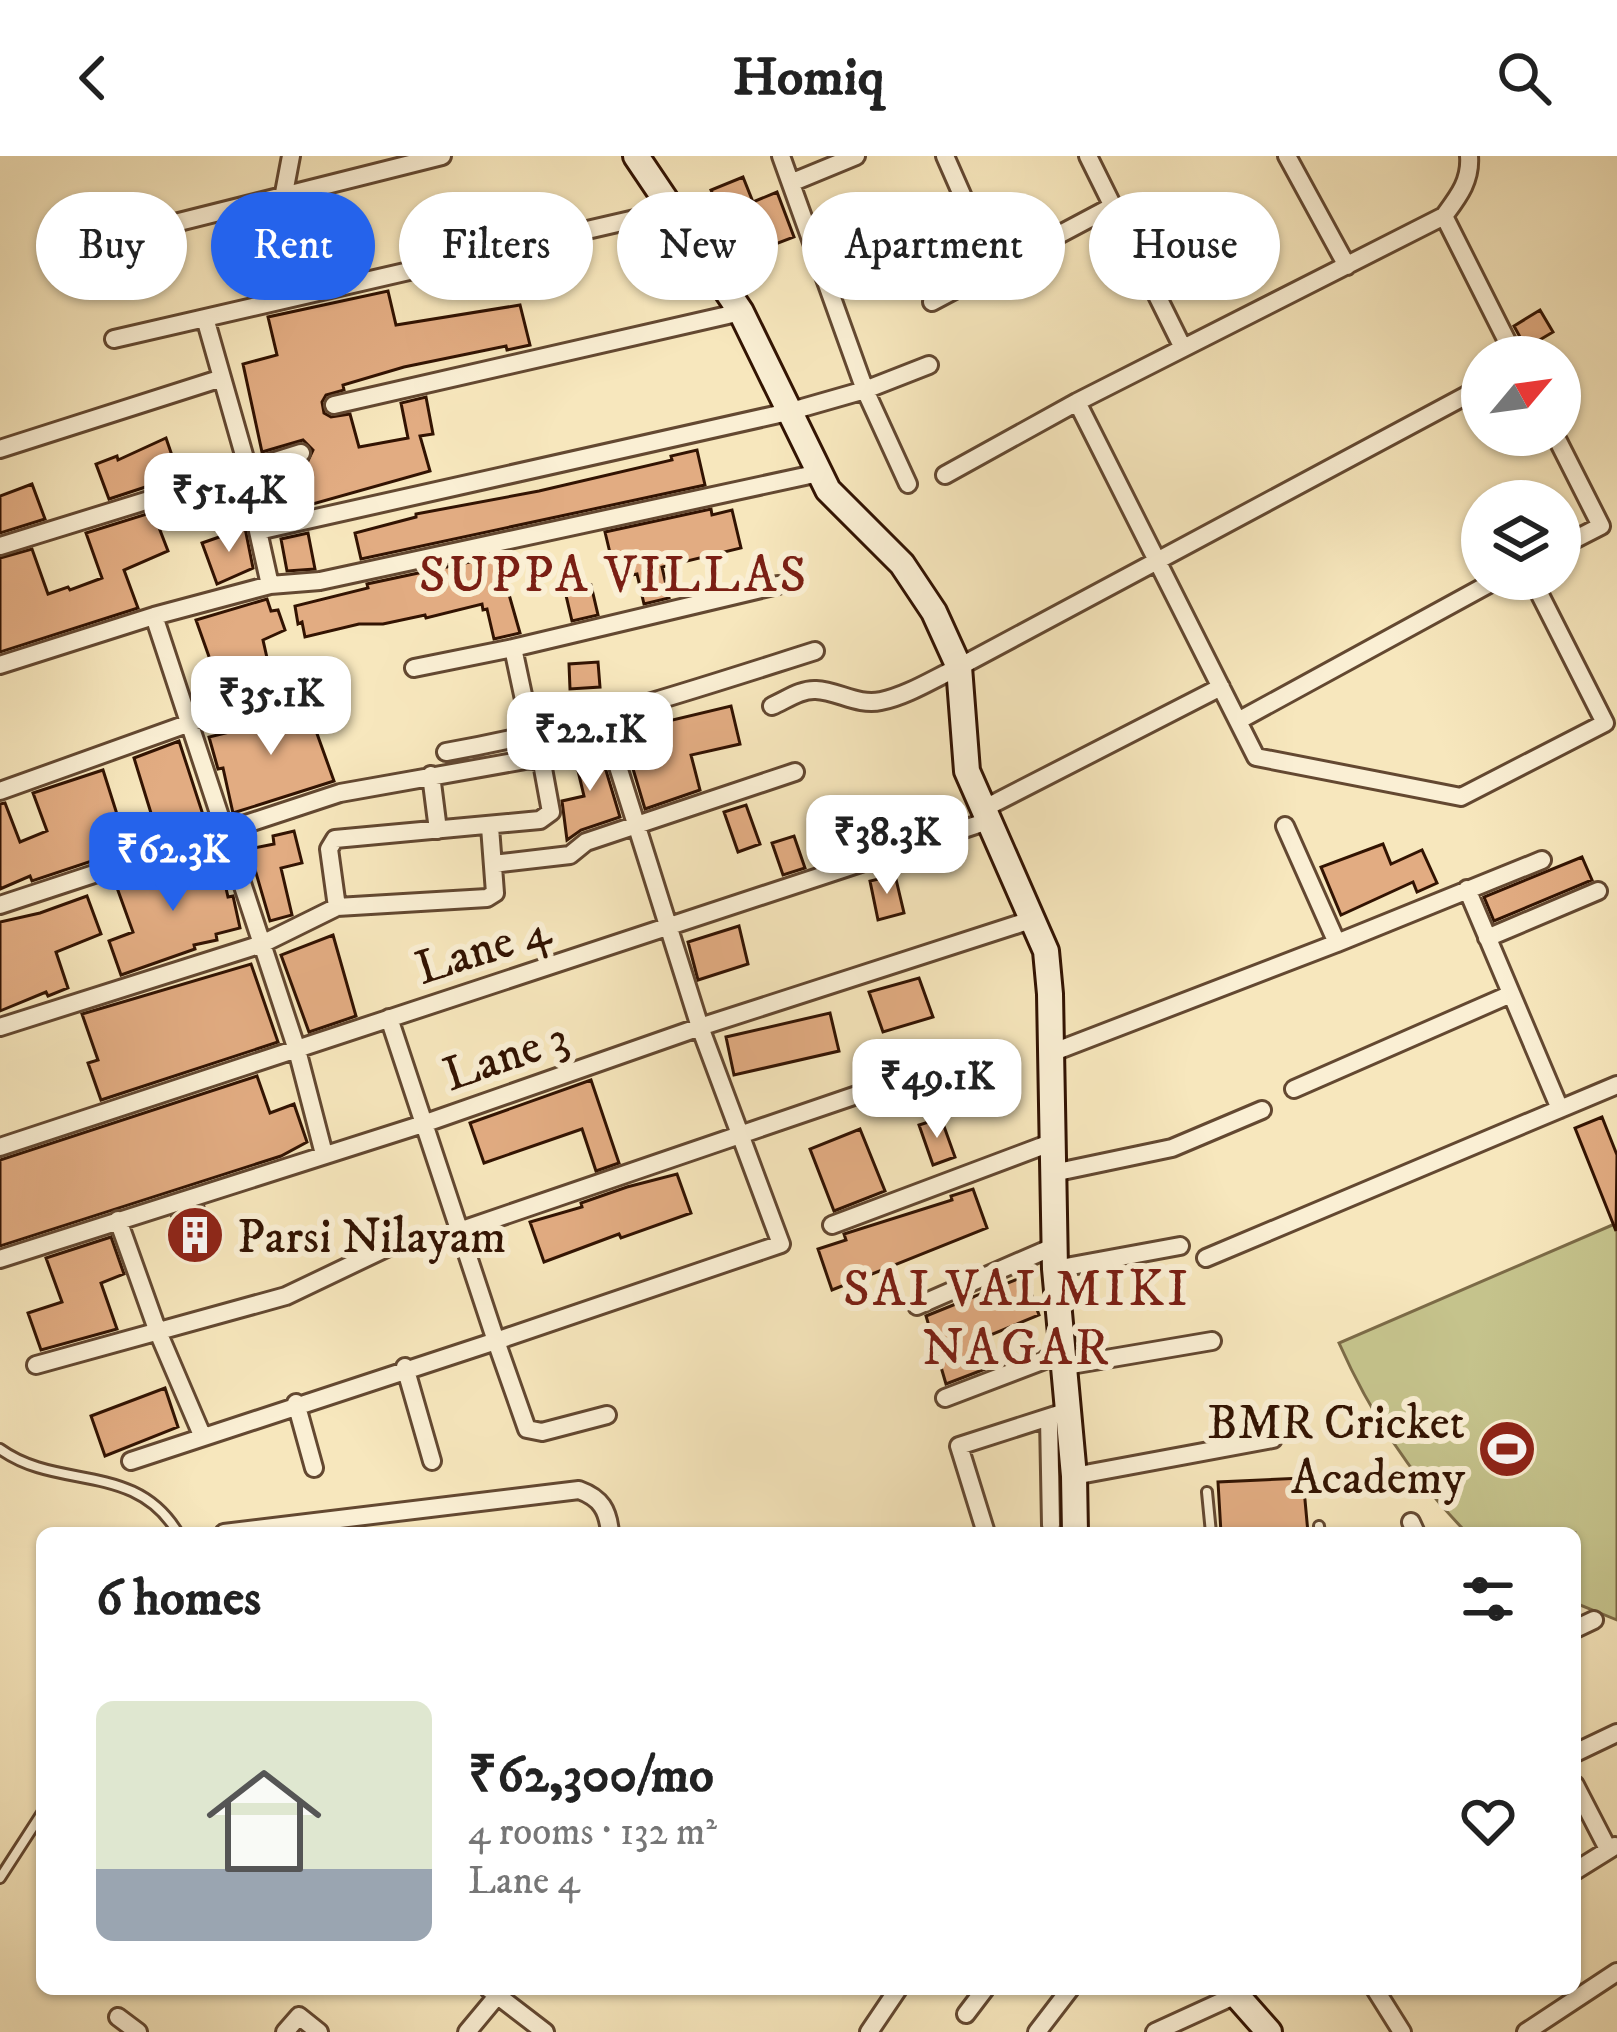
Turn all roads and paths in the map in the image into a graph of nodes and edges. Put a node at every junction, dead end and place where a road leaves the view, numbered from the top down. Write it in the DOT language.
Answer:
graph roads {
  1 [pos="291,156"];
  2 [pos="442,156"];
  3 [pos="636,156"];
  4 [pos="781,156"];
  5 [pos="856,156"];
  6 [pos="945,156"];
  7 [pos="1088,156"];
  8 [pos="1287,156"];
  9 [pos="1469,156"];
  10 [pos="793,182"];
  11 [pos="282,192"];
  12 [pos="297,192"];
  13 [pos="661,192"];
  14 [pos="961,192"];
  15 [pos="1106,192"];
  16 [pos="802,208"];
  17 [pos="1444,216"];
  18 [pos="1089,219"];
  19 [pos="617,223"];
  20 [pos="1347,266"];
  21 [pos="264,300"];
  22 [pos="733,300"];
  23 [pos="834,300"];
  24 [pos="1159,300"];
  25 [pos="932,302"];
  26 [pos="263,304"];
  27 [pos="741,312"];
  28 [pos="205,318"];
  29 [pos="1504,336"];
  30 [pos="114,339"];
  31 [pos="1183,348"];
  32 [pos="929,365"];
  33 [pos="222,378"];
  34 [pos="865,390"];
  35 [pos="1461,398"];
  36 [pos="1077,402"];
  37 [pos="334,405"];
  38 [pos="788,412"];
  39 [pos="0,449"];
  40 [pos="301,453"];
  41 [pos="248,469"];
  42 [pos="819,473"];
  43 [pos="945,476"];
  44 [pos="908,484"];
  45 [pos="1581,486"];
  46 [pos="257,531"];
  47 [pos="1581,536"];
  48 [pos="0,546"];
  49 [pos="1157,561"];
  50 [pos="778,585"];
  51 [pos="270,586"];
  52 [pos="1461,599"];
  53 [pos="1543,600"];
  54 [pos="154,616"];
  55 [pos="513,648"];
  56 [pos="815,651"];
  57 [pos="0,665"];
  58 [pos="959,667"];
  59 [pos="414,668"];
  60 [pos="304,682"];
  61 [pos="1221,687"];
  62 [pos="772,706"];
  63 [pos="603,719"];
  64 [pos="1238,722"];
  65 [pos="187,724"];
  66 [pos="532,737"];
  67 [pos="446,752"];
  68 [pos="795,772"];
  69 [pos="430,775"];
  70 [pos="0,790"];
  71 [pos="986,815"];
  72 [pos="1285,826"];
  73 [pos="490,827"];
  74 [pos="637,828"];
  75 [pos="438,830"];
  76 [pos="225,832"];
  77 [pos="1542,860"];
  78 [pos="493,864"];
  79 [pos="1467,889"];
  80 [pos="1598,891"];
  81 [pos="0,905"];
  82 [pos="337,907"];
  83 [pos="1034,919"];
  84 [pos="668,927"];
  85 [pos="1487,938"];
  86 [pos="1337,943"];
  87 [pos="262,944"];
  88 [pos="1511,994"];
  89 [pos="389,1018"];
  90 [pos="0,1027"];
  91 [pos="700,1027"];
  92 [pos="297,1050"];
  93 [pos="1051,1053"];
  94 [pos="965,1058"];
  95 [pos="1617,1085"];
  96 [pos="1294,1089"];
  97 [pos="1561,1108"];
  98 [pos="1262,1110"];
  99 [pos="423,1124"];
  100 [pos="740,1135"];
  101 [pos="1053,1142"];
  102 [pos="0,1147"];
  103 [pos="324,1154"];
  104 [pos="1053,1172"];
  105 [pos="118,1220"];
  106 [pos="832,1225"];
  107 [pos="459,1231"];
  108 [pos="398,1242"];
  109 [pos="1180,1246"];
  110 [pos="0,1258"];
  111 [pos="1055,1258"];
  112 [pos="1206,1258"];
  113 [pos="917,1306"];
  114 [pos="158,1332"];
  115 [pos="496,1340"];
  116 [pos="1212,1341"];
  117 [pos="1064,1360"];
  118 [pos="36,1364"];
  119 [pos="405,1367"];
  120 [pos="945,1398"];
  121 [pos="296,1403"];
  122 [pos="607,1414"];
  123 [pos="1058,1415"];
  124 [pos="202,1435"];
  125 [pos="1273,1439"];
  126 [pos="0,1449"];
  127 [pos="131,1461"];
  128 [pos="432,1461"];
  129 [pos="314,1468"];
  130 [pos="1074,1475"];
  131 [pos="1207,1492"];
  132 [pos="173,1527"];
  133 [pos="274,1527"];
  134 [pos="609,1527"];
  135 [pos="984,1527"];
  136 [pos="1063,1527"];
  137 [pos="1063,1527"];
  138 [pos="1210,1527"];
  139 [pos="1594,1620"];
  140 [pos="1581,1626"];
  141 [pos="1617,1733"];
  142 [pos="1581,1750"];
  143 [pos="1581,1795"];
  144 [pos="36,1822"];
  145 [pos="1613,1847"];
  146 [pos="1581,1867"];
  147 [pos="0,1878"];
  148 [pos="1617,1972"];
  149 [pos="493,1995"];
  150 [pos="501,1995"];
  151 [pos="894,1995"];
  152 [pos="980,1995"];
  153 [pos="1065,1995"];
  154 [pos="1227,1995"];
  155 [pos="1236,1995"];
  156 [pos="1384,1995"];
  157 [pos="966,2014"];
  158 [pos="118,2017"];
  159 [pos="138,2032"];
  160 [pos="285,2032"];
  161 [pos="319,2032"];
  162 [pos="467,2032"];
  163 [pos="544,2032"];
  164 [pos="869,2032"];
  165 [pos="1037,2032"];
  166 [pos="1154,2032"];
  167 [pos="1269,2032"];
  168 [pos="1402,2032"];
  169 [pos="1526,2032"];
  1 -- 11 [label="street"];
  2 -- 12 [label="street"];
  3 -- 13 [label="street"];
  4 -- 10 [label="street"];
  5 -- 10 [label="street"];
  6 -- 14 [label="street"];
  7 -- 15 [label="street"];
  8 -- 20 [label="street"];
  9 -- 17 [label="street"];
  10 -- 16 [label="street"];
  17 -- 20 [label="street"];
  17 -- 29 [label="street"];
  18 -- 25 [label="street"];
  19 -- 26 [label="street"];
  20 -- 31 [label="street"];
  21 -- 26 [label="street"];
  22 -- 27 [label="street"];
  23 -- 34 [label="street"];
  24 -- 31 [label="street"];
  26 -- 28 [label="street"];
  27 -- 37 [label="street"];
  27 -- 38 [label="street"];
  28 -- 30 [label="street"];
  28 -- 33 [label="street"];
  31 -- 36 [label="street"];
  32 -- 34 [label="street"];
  33 -- 39 [label="street"];
  33 -- 41 [label="street"];
  34 -- 38 [label="street"];
  34 -- 44 [label="street"];
  35 -- 49 [label="street"];
  36 -- 43 [label="street"];
  36 -- 49 [label="street"];
  38 -- 42 [label="street"];
  38 -- 46 [label="street"];
  40 -- 41 [label="street"];
  41 -- 46 [label="street"];
  41 -- 48 [label="street"];
  42 -- 51 [label="street"];
  42 -- 58 [label="street"];
  45 -- 47 [label="street"];
  46 -- 51 [label="street"];
  49 -- 58 [label="street"];
  49 -- 61 [label="street"];
  50 -- 55 [label="street"];
  51 -- 54 [label="street"];
  52 -- 64 [label="street"];
  53 -- 64 [label="street"];
  54 -- 57 [label="street"];
  54 -- 65 [label="street"];
  55 -- 59 [label="street"];
  55 -- 66 [label="street"];
  56 -- 63 [label="street"];
  58 -- 62 [label="street"];
  58 -- 71 [label="street"];
  60 -- 65 [label="street"];
  61 -- 64 [label="street"];
  61 -- 71 [label="street, Lane 4"];
  63 -- 66 [label="street"];
  63 -- 74 [label="street"];
  65 -- 70 [label="street"];
  65 -- 76 [label="street"];
  66 -- 67 [label="street"];
  68 -- 74 [label="street"];
  69 -- 73 [label="street"];
  69 -- 75 [label="street"];
  69 -- 76 [label="street"];
  71 -- 83 [label="street"];
  71 -- 84 [label="street, Lane 4"];
  72 -- 86 [label="street"];
  73 -- 75 [label="street"];
  73 -- 78 [label="street"];
  74 -- 78 [label="street"];
  74 -- 84 [label="street"];
  75 -- 82 [label="street"];
  76 -- 81 [label="street"];
  76 -- 87 [label="street"];
  77 -- 79 [label="street"];
  78 -- 82 [label="street"];
  79 -- 85 [label="street"];
  79 -- 86 [label="street"];
  80 -- 85 [label="street"];
  82 -- 87 [label="street"];
  83 -- 91 [label="street, Lane 3"];
  83 -- 93 [label="street"];
  84 -- 89 [label="street, Lane 4"];
  84 -- 91 [label="street"];
  85 -- 88 [label="street"];
  86 -- 93 [label="street"];
  87 -- 90 [label="street"];
  87 -- 92 [label="street"];
  88 -- 96 [label="street"];
  88 -- 97 [label="street"];
  89 -- 92 [label="street, Lane 4"];
  89 -- 99 [label="street"];
  91 -- 99 [label="street, Lane 3"];
  91 -- 100 [label="street"];
  92 -- 102 [label="street, Lane 4"];
  92 -- 103 [label="street"];
  93 -- 101 [label="street"];
  94 -- 100 [label="street"];
  95 -- 97 [label="street"];
  97 -- 112 [label="street"];
  98 -- 104 [label="street"];
  99 -- 103 [label="street, Lane 3"];
  99 -- 107 [label="street"];
  100 -- 107 [label="street"];
  100 -- 115 [label="street"];
  101 -- 104 [label="street"];
  101 -- 106 [label="street"];
  103 -- 105 [label="street, Lane 3"];
  104 -- 111 [label="street"];
  105 -- 110 [label="street, Lane 3"];
  105 -- 114 [label="street"];
  107 -- 115 [label="street"];
  108 -- 114 [label="street"];
  109 -- 111 [label="street"];
  111 -- 113 [label="street"];
  111 -- 117 [label="street"];
  114 -- 118 [label="street"];
  114 -- 124 [label="street"];
  115 -- 119 [label="street"];
  115 -- 122 [label="street"];
  116 -- 117 [label="street"];
  117 -- 120 [label="street"];
  117 -- 123 [label="street"];
  119 -- 121 [label="street"];
  119 -- 128 [label="street"];
  121 -- 124 [label="street"];
  121 -- 129 [label="street"];
  123 -- 130 [label="street"];
  123 -- 135 [label="street"];
  123 -- 136 [label="street"];
  124 -- 127 [label="street"];
  125 -- 130 [label="street"];
  126 -- 132 [label="lane"];
  130 -- 137 [label="street"];
  131 -- 138 [label="lane"];
  133 -- 134 [label="street"];
  139 -- 140 [label="street"];
  141 -- 142 [label="street"];
  143 -- 145 [label="street"];
  144 -- 147 [label="lane"];
  145 -- 146 [label="street"];
  148 -- 169 [label="street"];
  149 -- 162 [label="street"];
  150 -- 163 [label="street"];
  151 -- 164 [label="street"];
  152 -- 157 [label="street"];
  153 -- 165 [label="street"];
  154 -- 166 [label="street"];
  155 -- 167 [label="street"];
  156 -- 168 [label="street"];
  158 -- 159 [label="street"];
  160 -- 161 [label="street"];
}
